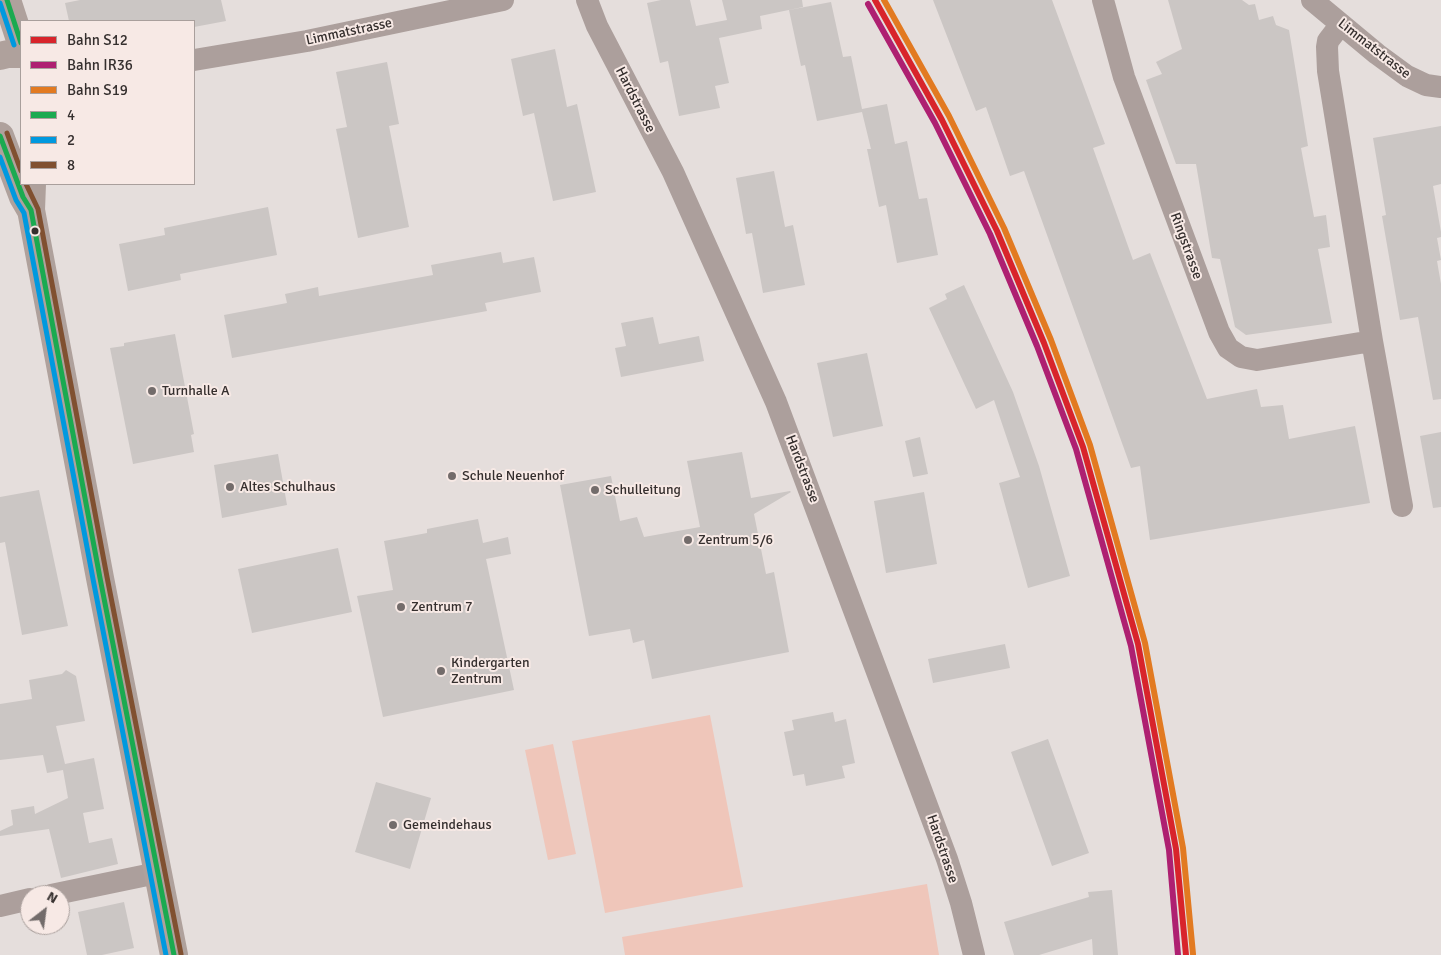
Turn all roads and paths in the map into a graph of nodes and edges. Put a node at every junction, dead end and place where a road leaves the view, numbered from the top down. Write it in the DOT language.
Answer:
graph roads {
  1 [pos="7,0"];
  2 [pos="503,0"];
  3 [pos="587,0"];
  4 [pos="1103,0"];
  5 [pos="1312,0"];
  6 [pos="1341,24"];
  7 [pos="20,40"];
  8 [pos="20,54"];
  9 [pos="0,56"];
  10 [pos="195,60"];
  11 [pos="1441,87"];
  12 [pos="0,128"];
  13 [pos="20,131"];
  14 [pos="0,136"];
  15 [pos="32,197"];
  16 [pos="1372,341"];
  17 [pos="1402,506"];
  18 [pos="157,873"];
  19 [pos="70,891"];
  20 [pos="20,902"];
  21 [pos="0,906"];
  22 [pos="174,955"];
  23 [pos="974,955"];
  1 -- 7 [label="main road"];
  2 -- 10 [label="street, Limmatstrasse"];
  3 -- 23 [label="street, Hardstrasse"];
  4 -- 16 [label="street, Ringstrasse"];
  5 -- 6 [label="street, Limmatstrasse"];
  6 -- 11 [label="street, Limmatstrasse"];
  6 -- 16 [label="street"];
  8 -- 9 [label="main road"];
  12 -- 13 [label="main road"];
  14 -- 15 [label="main road"];
  15 -- 18 [label="main road"];
  16 -- 17 [label="street"];
  18 -- 19 [label="street"];
  18 -- 22 [label="main road"];
  20 -- 21 [label="street"];
}
